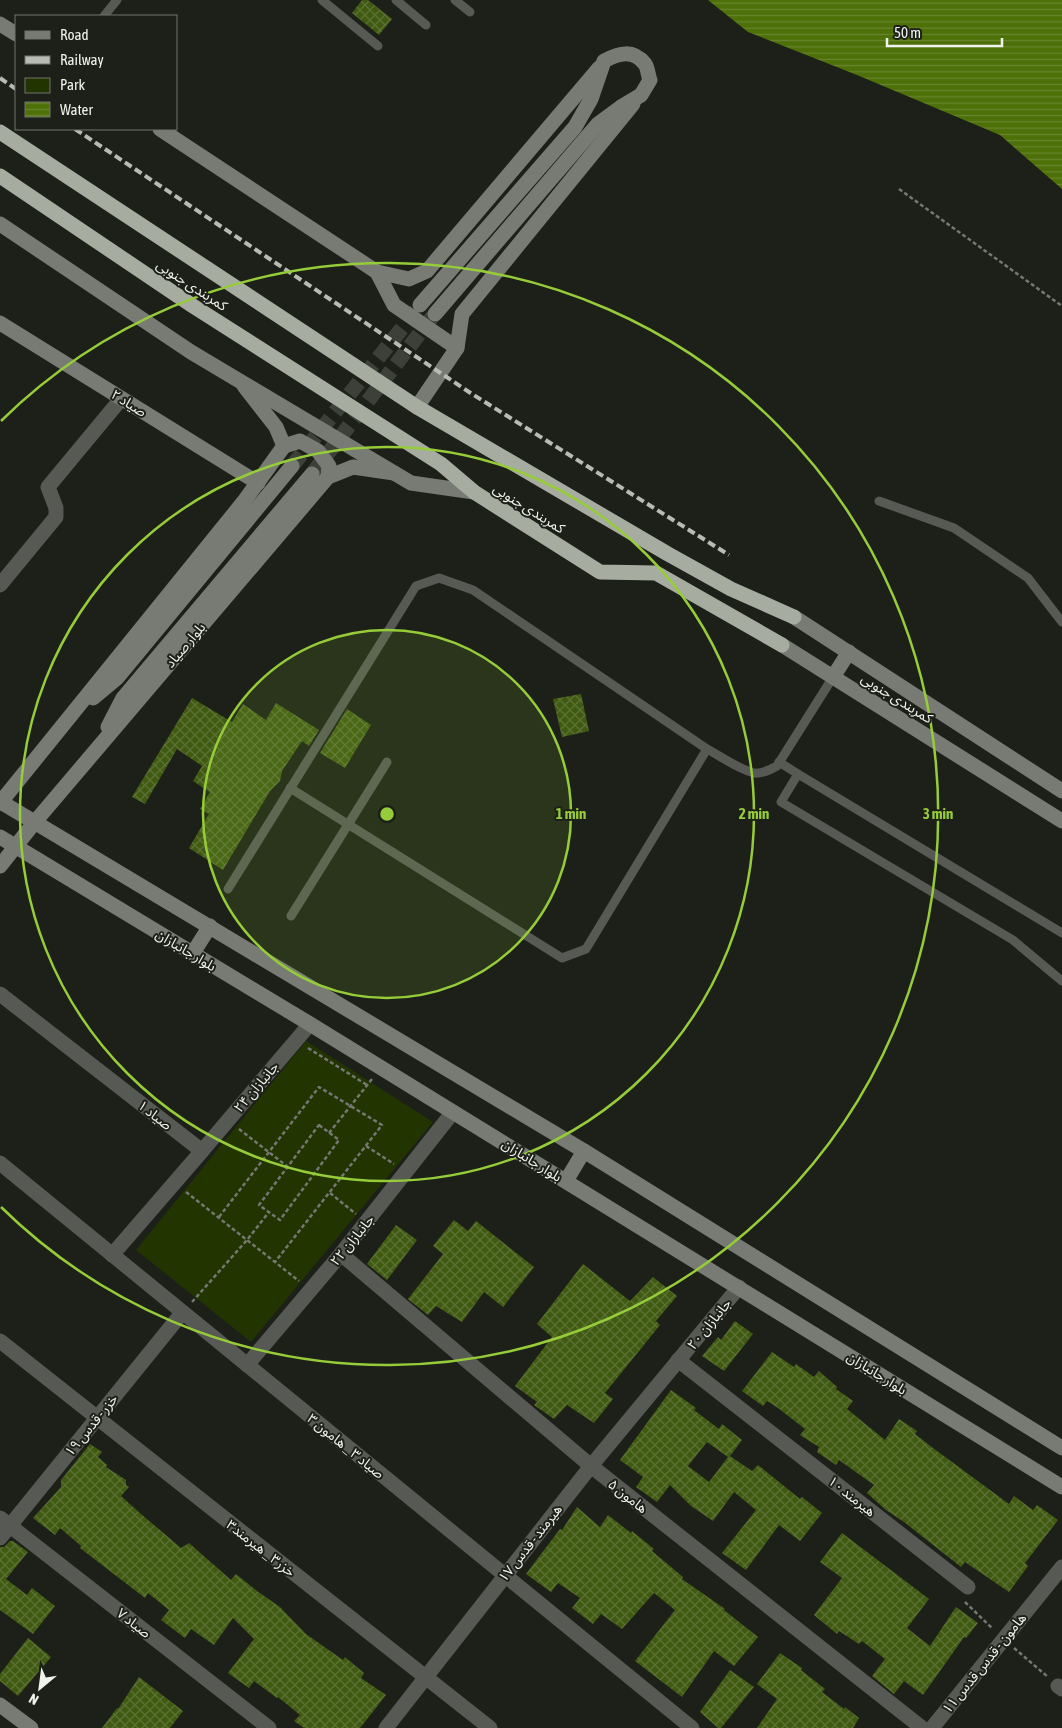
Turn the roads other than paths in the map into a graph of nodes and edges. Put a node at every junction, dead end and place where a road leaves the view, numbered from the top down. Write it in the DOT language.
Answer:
graph roads {
  1 [pos="117,0"];
  2 [pos="322,0"];
  3 [pos="396,0"];
  4 [pos="455,0"];
  5 [pos="470,12"];
  6 [pos="105,15"];
  7 [pos="0,24"];
  8 [pos="426,25"];
  9 [pos="15,33"];
  10 [pos="378,46"];
  11 [pos="604,61"];
  12 [pos="641,95"];
  13 [pos="162,130"];
  14 [pos="0,132"];
  15 [pos="0,176"];
  16 [pos="0,224"];
  17 [pos="377,272"];
  18 [pos="420,305"];
  19 [pos="434,314"];
  20 [pos="0,323"];
  21 [pos="457,348"];
  22 [pos="239,379"];
  23 [pos="121,399"];
  24 [pos="417,407"];
  25 [pos="284,446"];
  26 [pos="292,466"];
  27 [pos="394,473"];
  28 [pos="312,474"];
  29 [pos="328,477"];
  30 [pos="258,483"];
  31 [pos="474,492"];
  32 [pos="879,501"];
  33 [pos="3,576"];
  34 [pos="732,589"];
  35 [pos="719,609"];
  36 [pos="794,618"];
  37 [pos="1062,622"];
  38 [pos="782,645"];
  39 [pos="849,652"];
  40 [pos="833,677"];
  41 [pos="68,719"];
  42 [pos="968,731"];
  43 [pos="708,749"];
  44 [pos="96,750"];
  45 [pos="954,753"];
  46 [pos="386,762"];
  47 [pos="779,762"];
  48 [pos="798,774"];
  49 [pos="290,788"];
  50 [pos="1062,791"];
  51 [pos="0,802"];
  52 [pos="1062,821"];
  53 [pos="34,823"];
  54 [pos="348,824"];
  55 [pos="0,837"];
  56 [pos="15,847"];
  57 [pos="0,866"];
  58 [pos="228,889"];
  59 [pos="291,916"];
  60 [pos="210,926"];
  61 [pos="1062,933"];
  62 [pos="193,954"];
  63 [pos="1062,981"];
  64 [pos="0,994"];
  65 [pos="310,1024"];
  66 [pos="453,1112"];
  67 [pos="202,1151"];
  68 [pos="584,1152"];
  69 [pos="0,1163"];
  70 [pos="566,1181"];
  71 [pos="341,1254"];
  72 [pos="112,1255"];
  73 [pos="739,1287"];
  74 [pos="182,1313"];
  75 [pos="0,1341"];
  76 [pos="678,1360"];
  77 [pos="247,1365"];
  78 [pos="97,1418"];
  79 [pos="1062,1448"];
  80 [pos="591,1466"];
  81 [pos="1062,1487"];
  82 [pos="3,1527"];
  83 [pos="1062,1566"];
  84 [pos="505,1575"];
  85 [pos="968,1587"];
  86 [pos="425,1677"];
  87 [pos="0,1705"];
  88 [pos="31,1728"];
  89 [pos="269,1728"];
  90 [pos="386,1728"];
  91 [pos="490,1728"];
  92 [pos="692,1728"];
  93 [pos="922,1728"];
  94 [pos="932,1728"];
  1 -- 6 [label="lane"];
  2 -- 10 [label="lane"];
  3 -- 8 [label="lane"];
  4 -- 5 [label="lane"];
  7 -- 9 [label="main road"];
  11 -- 12 [label="main road"];
  11 -- 17 [label="main road"];
  11 -- 18 [label="main road"];
  12 -- 19 [label="main road"];
  12 -- 21 [label="main road"];
  13 -- 17 [label="main road"];
  14 -- 24 [label="highway, کمربندی جنوبی"];
  15 -- 31 [label="highway, کمربندی جنوبی"];
  16 -- 22 [label="main road"];
  17 -- 21 [label="main road"];
  20 -- 23 [label="main road, صیاد ۲"];
  21 -- 24 [label="main road"];
  22 -- 25 [label="main road"];
  22 -- 27 [label="main road"];
  23 -- 30 [label="main road, صیاد ۲"];
  23 -- 33 [label="street"];
  24 -- 34 [label="highway, کمربندی جنوبی"];
  25 -- 29 [label="main road"];
  25 -- 30 [label="main road"];
  26 -- 41 [label="main road"];
  27 -- 29 [label="main road, بلوار صیاد"];
  27 -- 31 [label="main road"];
  28 -- 44 [label="main road"];
  29 -- 44 [label="main road, بلوار صیاد"];
  30 -- 41 [label="main road"];
  31 -- 35 [label="highway, کمربندی جنوبی"];
  32 -- 37 [label="lane"];
  34 -- 35 [label="highway"];
  34 -- 36 [label="highway, کمربندی جنوبی"];
  35 -- 38 [label="highway, کمربندی جنوبی"];
  36 -- 39 [label="main road, کمربندی جنوبی"];
  38 -- 40 [label="main road, کمربندی جنوبی"];
  39 -- 40 [label="main road"];
  39 -- 42 [label="main road, کمربندی جنوبی"];
  40 -- 45 [label="main road, کمربندی جنوبی"];
  40 -- 47 [label="lane"];
  41 -- 51 [label="main road"];
  42 -- 45 [label="main road"];
  42 -- 50 [label="main road, کمربندی جنوبی"];
  43 -- 47 [label="lane"];
  43 -- 49 [label="lane"];
  43 -- 54 [label="lane"];
  44 -- 53 [label="main road, بلوار صیاد"];
  45 -- 52 [label="main road, کمربندی جنوبی"];
  46 -- 54 [label="lane"];
  47 -- 48 [label="lane"];
  48 -- 61 [label="lane"];
  48 -- 63 [label="lane"];
  49 -- 54 [label="lane"];
  49 -- 58 [label="lane"];
  51 -- 53 [label="main road"];
  53 -- 56 [label="main road, بلوار صیاد"];
  53 -- 60 [label="main road"];
  54 -- 59 [label="lane"];
  55 -- 56 [label="main road, بلوار جانبازان"];
  56 -- 57 [label="main road, بلوار صیاد"];
  56 -- 62 [label="main road, بلوار جانبازان"];
  60 -- 62 [label="main road"];
  60 -- 68 [label="main road"];
  62 -- 65 [label="main road, بلوار جانبازان"];
  64 -- 67 [label="street, صیاد ۱"];
  65 -- 66 [label="main road, بلوار جانبازان"];
  65 -- 67 [label="street, جانبازان ۲۴"];
  66 -- 70 [label="main road, بلوار جانبازان"];
  66 -- 71 [label="street, جانبازان ۲۲"];
  67 -- 72 [label="street"];
  68 -- 70 [label="main road"];
  68 -- 79 [label="main road"];
  69 -- 72 [label="street, صیاد ۳ _ هامون ۳"];
  70 -- 73 [label="main road, بلوار جانبازان"];
  71 -- 77 [label="street, جانبازان ۲۲"];
  71 -- 80 [label="street, هامون ۵"];
  72 -- 74 [label="street, صیاد ۳ _ هامون ۳"];
  73 -- 76 [label="street, جانبازان ۲۰"];
  73 -- 81 [label="main road, بلوار جانبازان"];
  74 -- 77 [label="street, صیاد ۳ _ هامون ۳"];
  74 -- 78 [label="street, خزر - قدس ۱۹"];
  75 -- 78 [label="street, خزر۳ _ هیرمند۳"];
  76 -- 80 [label="street, هیرمند - قدس ۱۷"];
  76 -- 85 [label="street, هیرمند ۱۰"];
  77 -- 84 [label="street, صیاد ۳ _ هامون ۳"];
  78 -- 82 [label="street, خزر - قدس ۱۹"];
  78 -- 86 [label="street, خزر۳ _ هیرمند۳"];
  80 -- 84 [label="street, هیرمند - قدس ۱۷"];
  80 -- 93 [label="street, هامون ۵"];
  82 -- 89 [label="street, صیاد ۷"];
  83 -- 94 [label="street, هامون - قدس قدس ۱۱"];
  84 -- 86 [label="street, هیرمند - قدس ۱۷"];
  84 -- 92 [label="street, صیاد ۳ _ هامون ۳"];
  86 -- 90 [label="street, هیرمند - قدس ۱۷"];
  86 -- 91 [label="street, خزر۳ _ هیرمند۳"];
  87 -- 88 [label="main road"];
}
